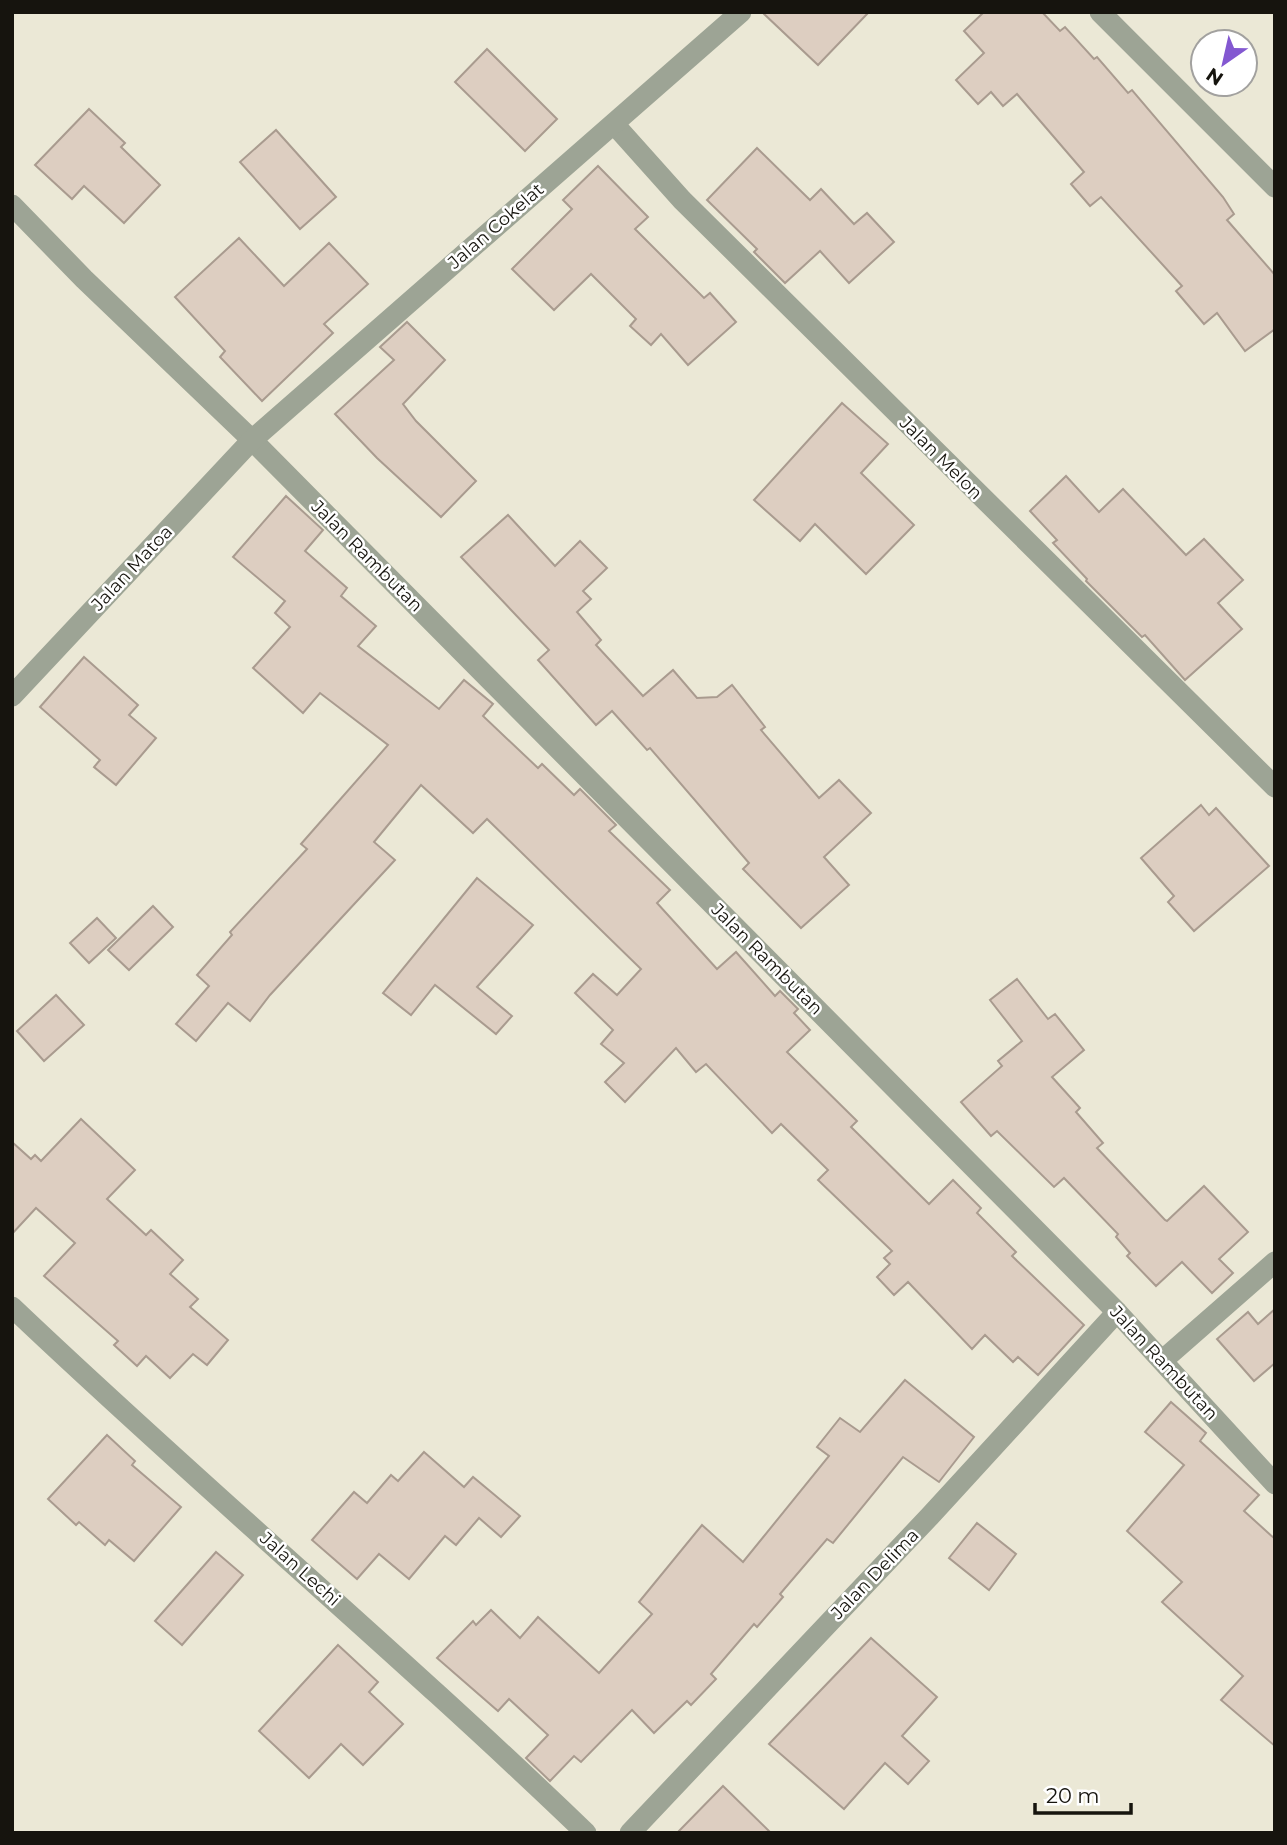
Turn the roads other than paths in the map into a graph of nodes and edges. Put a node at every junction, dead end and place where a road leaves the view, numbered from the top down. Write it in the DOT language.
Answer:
graph roads {
  1 [pos="740,12"];
  2 [pos="1100,12"];
  3 [pos="614,124"];
  4 [pos="1275,187"];
  5 [pos="12,205"];
  6 [pos="252,440"];
  7 [pos="12,696"];
  8 [pos="1275,787"];
  9 [pos="1275,1262"];
  10 [pos="12,1307"];
  11 [pos="1117,1312"];
  12 [pos="1163,1360"];
  13 [pos="1275,1484"];
  14 [pos="586,1833"];
  15 [pos="630,1833"];
  1 -- 3 [label="street, Jalan Cokelat"];
  2 -- 4 [label="street"];
  3 -- 6 [label="street, Jalan Cokelat"];
  3 -- 8 [label="street, Jalan Melon"];
  5 -- 6 [label="street, Jalan Rambutan"];
  6 -- 7 [label="street, Jalan Matoa"];
  6 -- 11 [label="street, Jalan Rambutan"];
  9 -- 12 [label="street"];
  10 -- 14 [label="street, Jalan Lechi"];
  11 -- 12 [label="street, Jalan Rambutan"];
  11 -- 15 [label="street, Jalan Delima"];
  12 -- 13 [label="street, Jalan Rambutan"];
}
